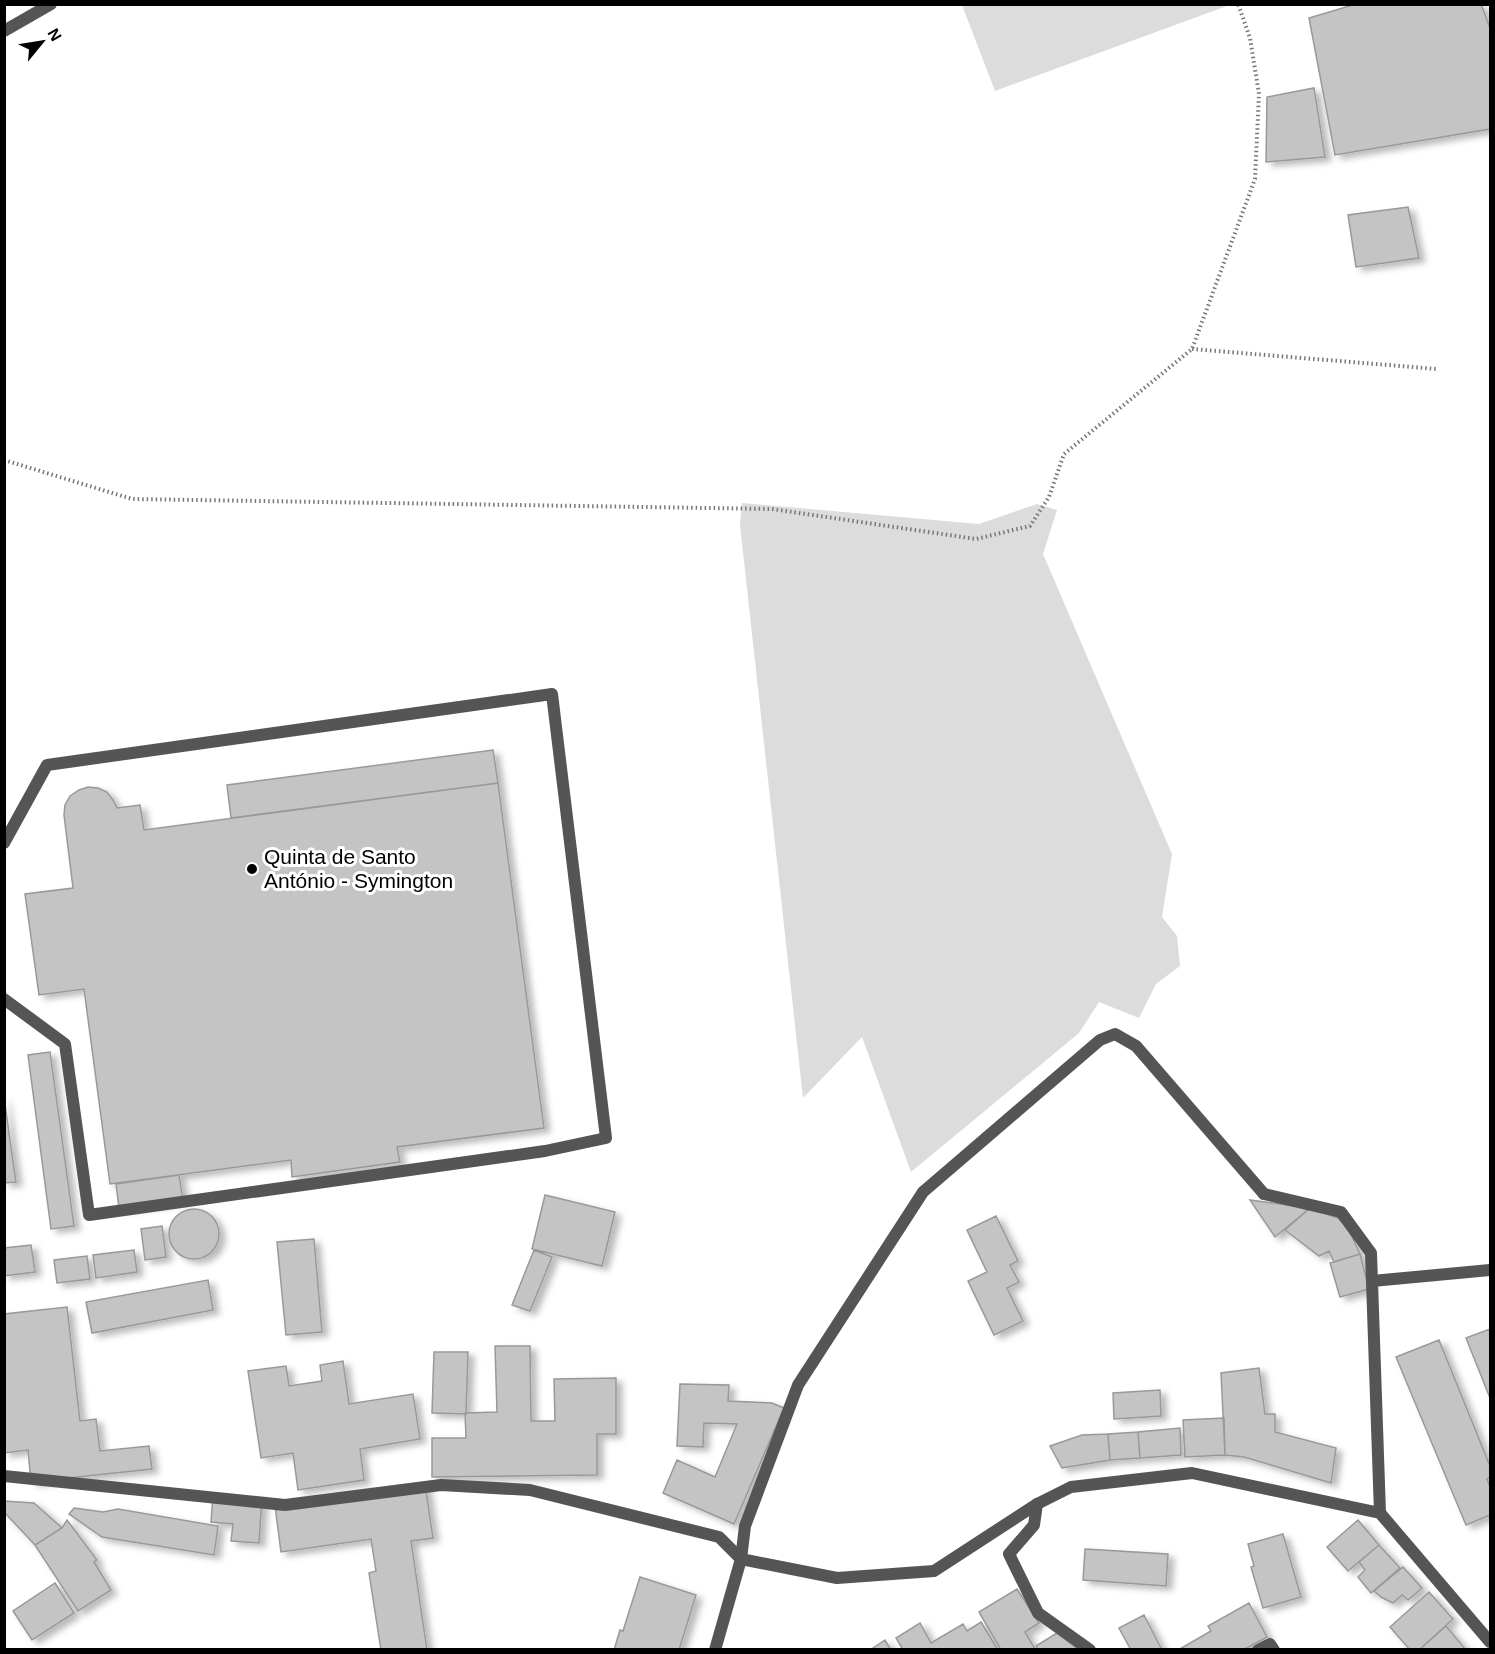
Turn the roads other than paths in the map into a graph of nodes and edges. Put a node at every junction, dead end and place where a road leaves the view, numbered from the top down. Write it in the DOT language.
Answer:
graph roads {
  1 [pos="51,4"];
  2 [pos="4,31"];
  3 [pos="4,843"];
  4 [pos="4,999"];
  5 [pos="1491,1270"];
  6 [pos="1372,1281"];
  7 [pos="4,1476"];
  8 [pos="1037,1504"];
  9 [pos="1380,1513"];
  10 [pos="741,1559"];
  11 [pos="1491,1642"];
  12 [pos="715,1650"];
  13 [pos="1090,1650"];
  14 [pos="1258,1650"];
  15 [pos="1274,1650"];
  1 -- 2 [label="street"];
  3 -- 4 [label="street"];
  5 -- 6 [label="street"];
  6 -- 9 [label="street"];
  6 -- 10 [label="street"];
  7 -- 10 [label="street"];
  8 -- 9 [label="street"];
  8 -- 10 [label="street"];
  8 -- 13 [label="street"];
  9 -- 11 [label="street"];
  10 -- 12 [label="street"];
  14 -- 15 [label="street"];
}
